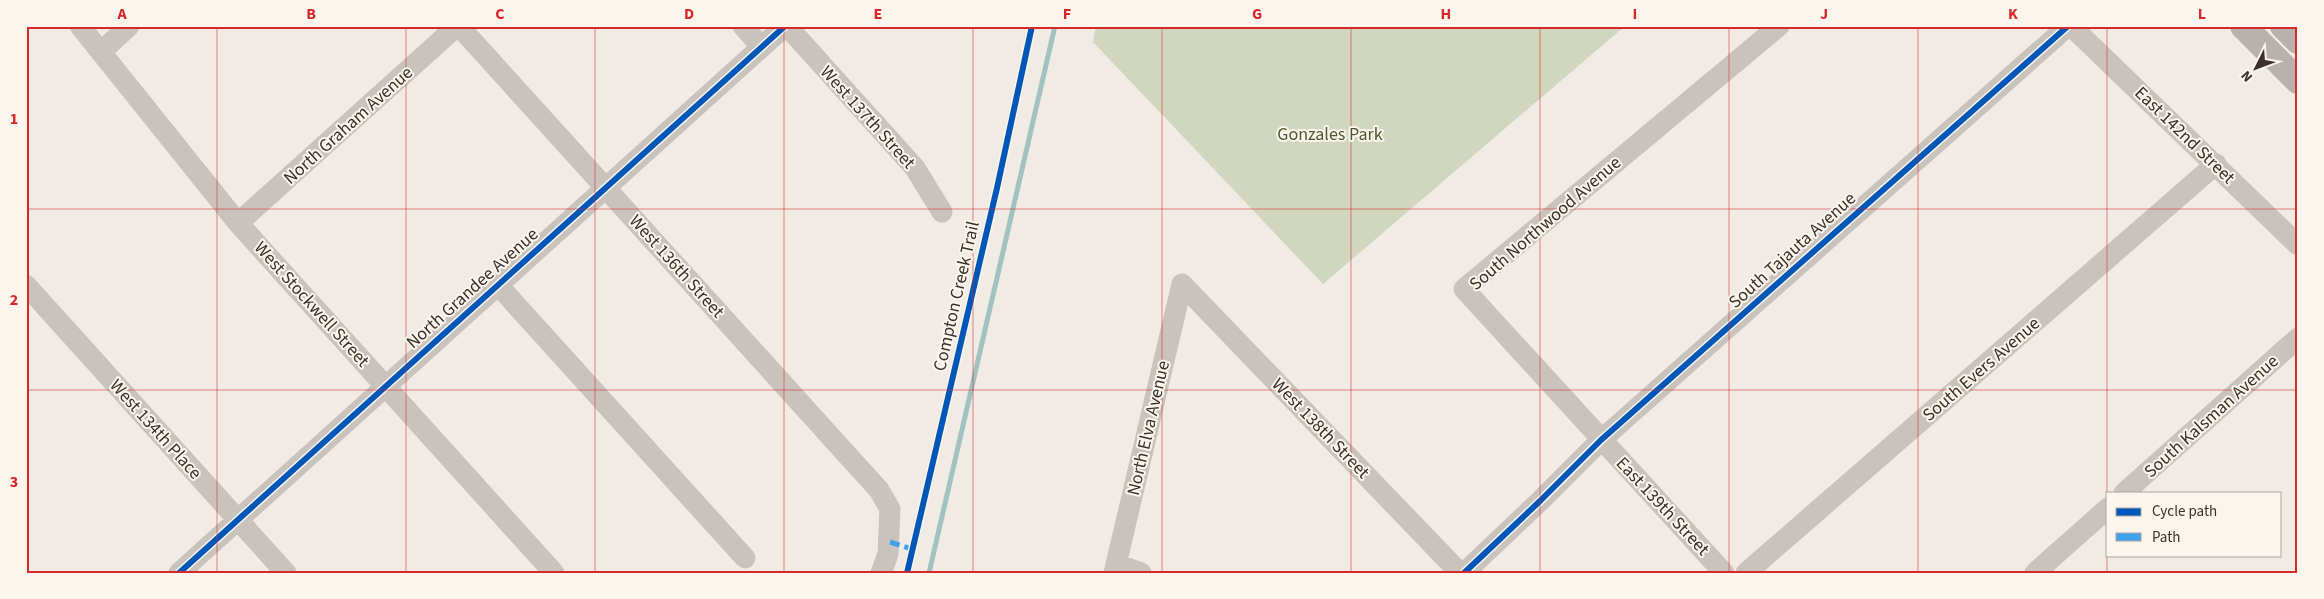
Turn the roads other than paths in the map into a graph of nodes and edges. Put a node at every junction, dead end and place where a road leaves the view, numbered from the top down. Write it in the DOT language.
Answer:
graph roads {
  1 [pos="80,26"];
  2 [pos="129,26"];
  3 [pos="458,26"];
  4 [pos="743,26"];
  5 [pos="786,26"];
  6 [pos="1779,26"];
  7 [pos="2069,26"];
  8 [pos="2243,26"];
  9 [pos="2283,26"];
  10 [pos="2298,41"];
  11 [pos="762,47"];
  12 [pos="102,51"];
  13 [pos="2298,81"];
  14 [pos="2216,164"];
  15 [pos="606,188"];
  16 [pos="942,212"];
  17 [pos="238,223"];
  18 [pos="2298,245"];
  19 [pos="1182,284"];
  20 [pos="26,285"];
  21 [pos="498,285"];
  22 [pos="2298,338"];
  23 [pos="386,386"];
  24 [pos="1601,440"];
  25 [pos="2125,492"];
  26 [pos="2106,510"];
  27 [pos="238,520"];
  28 [pos="745,558"];
  29 [pos="1115,568"];
  30 [pos="179,573"];
  31 [pos="286,573"];
  32 [pos="554,573"];
  33 [pos="882,573"];
  34 [pos="1141,573"];
  35 [pos="1462,573"];
  36 [pos="1724,573"];
  37 [pos="1746,573"];
  38 [pos="2035,573"];
  1 -- 12 [label="street, West Stockwell Street"];
  2 -- 12 [label="street"];
  3 -- 15 [label="street, West 136th Street"];
  3 -- 17 [label="street, North Graham Avenue"];
  4 -- 11 [label="street"];
  5 -- 11 [label="street, North Grandee Avenue"];
  5 -- 16 [label="street, West 137th Street"];
  6 -- 24 [label="street, South Northwood Avenue"];
  7 -- 14 [label="street, East 142nd Street"];
  7 -- 24 [label="street, South Tajauta Avenue"];
  8 -- 13 [label="main road"];
  9 -- 10 [label="main road"];
  11 -- 15 [label="street, North Grandee Avenue"];
  12 -- 17 [label="street, West Stockwell Street"];
  14 -- 18 [label="street, East 142nd Street"];
  14 -- 37 [label="street, South Evers Avenue"];
  15 -- 21 [label="street, North Grandee Avenue"];
  15 -- 33 [label="street, West 136th Street"];
  17 -- 23 [label="street, West Stockwell Street"];
  19 -- 29 [label="street, North Elva Avenue"];
  19 -- 35 [label="street, West 138th Street"];
  20 -- 27 [label="street, West 134th Place"];
  21 -- 23 [label="street, North Grandee Avenue"];
  21 -- 28 [label="street"];
  22 -- 25 [label="street, South Kalsman Avenue"];
  23 -- 27 [label="street, North Grandee Avenue"];
  23 -- 32 [label="street, West Stockwell Street"];
  24 -- 35 [label="street, South Tajauta Avenue"];
  24 -- 36 [label="street, East 139th Street"];
  26 -- 38 [label="street"];
  27 -- 30 [label="street, North Grandee Avenue"];
  27 -- 31 [label="street, West 134th Place"];
  29 -- 34 [label="street"];
}
